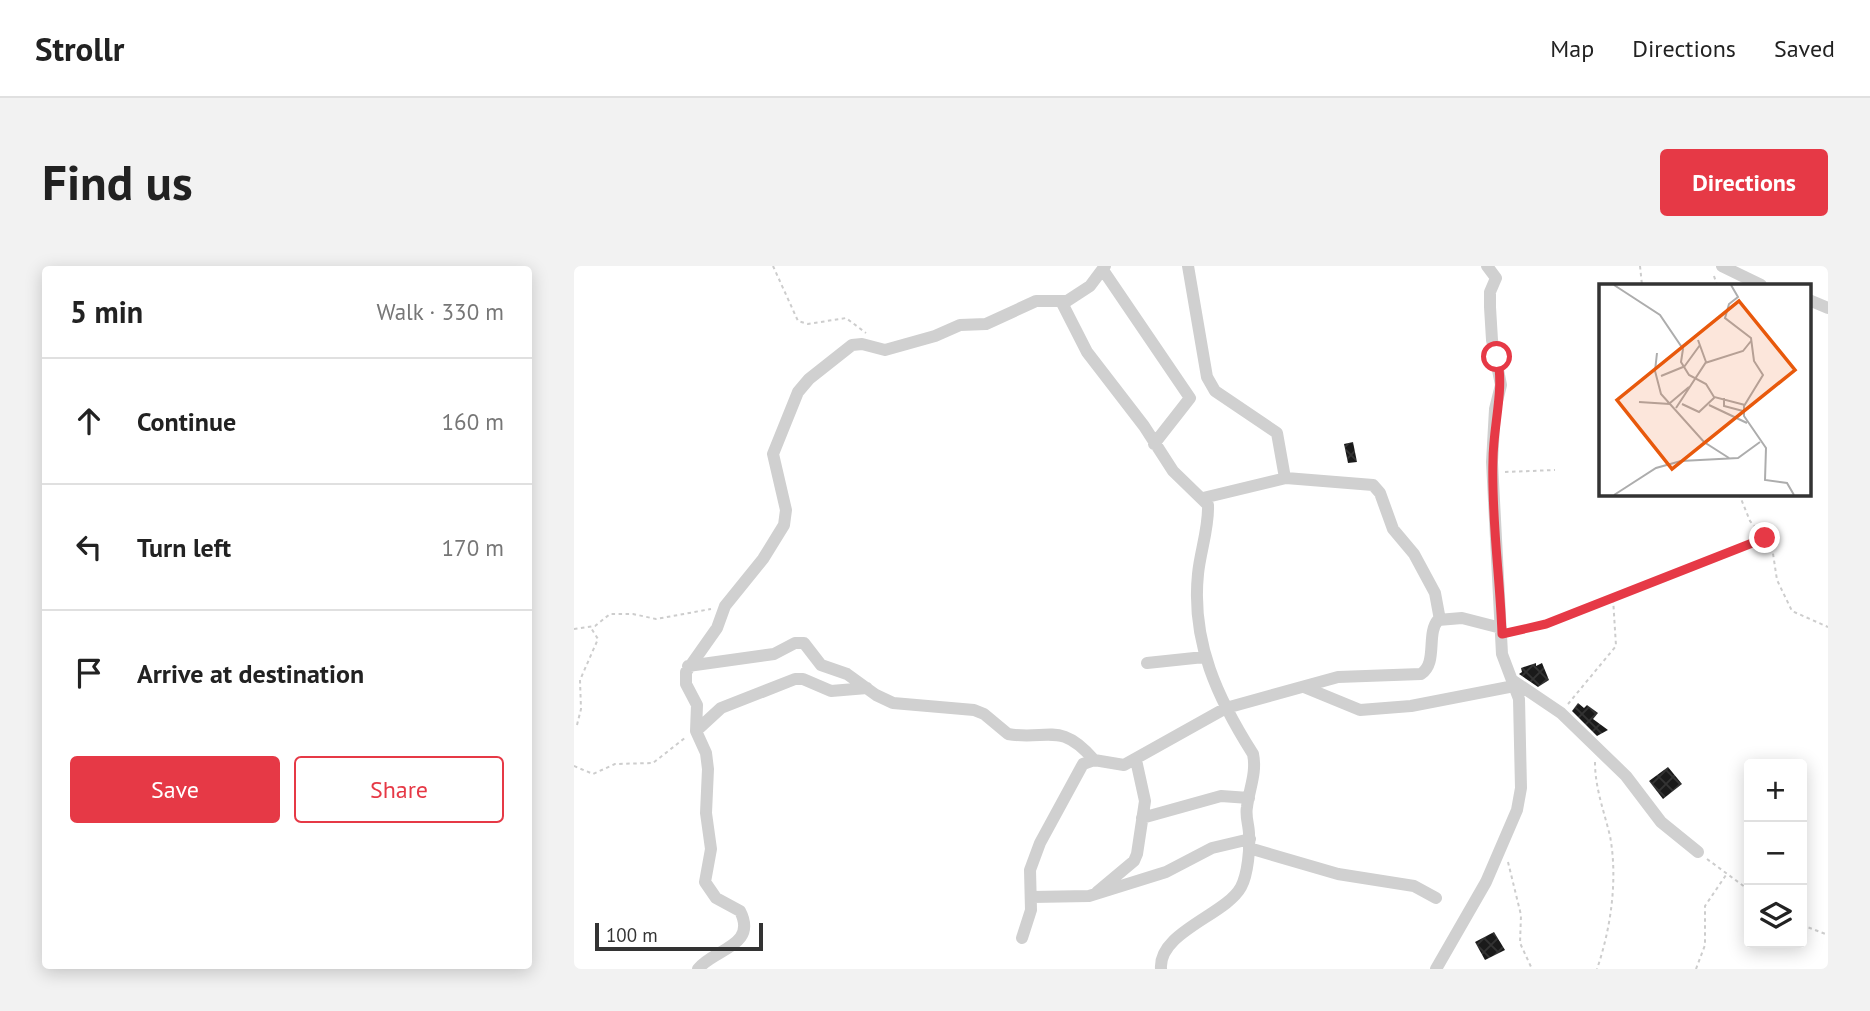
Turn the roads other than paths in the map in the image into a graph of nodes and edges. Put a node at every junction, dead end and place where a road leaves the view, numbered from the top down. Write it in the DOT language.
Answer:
graph roads {
  1 [pos="1188,266"];
  2 [pos="1487,266"];
  3 [pos="1722,266"];
  4 [pos="1104,268"];
  5 [pos="1758,284"];
  6 [pos="1061,301"];
  7 [pos="1811,301"];
  8 [pos="1828,309"];
  9 [pos="1154,444"];
  10 [pos="1285,478"];
  11 [pos="1203,498"];
  12 [pos="1440,620"];
  13 [pos="1501,631"];
  14 [pos="1204,657"];
  15 [pos="1147,663"];
  16 [pos="688,666"];
  17 [pos="1513,683"];
  18 [pos="1304,687"];
  19 [pos="867,688"];
  20 [pos="1226,708"];
  21 [pos="696,731"];
  22 [pos="1094,760"];
  23 [pos="1136,760"];
  24 [pos="1249,798"];
  25 [pos="1142,817"];
  26 [pos="1249,843"];
  27 [pos="1698,852"];
  28 [pos="1094,894"];
  29 [pos="1032,897"];
  30 [pos="1436,898"];
  31 [pos="1022,938"];
  32 [pos="698,969"];
  33 [pos="1161,969"];
  34 [pos="1436,969"];
  1 -- 10 [label="street"];
  2 -- 13 [label="street"];
  3 -- 5 [label="street"];
  4 -- 6 [label="street"];
  4 -- 9 [label="street"];
  6 -- 9 [label="street"];
  6 -- 16 [label="street"];
  7 -- 8 [label="street"];
  9 -- 11 [label="street"];
  10 -- 11 [label="street"];
  10 -- 12 [label="street"];
  11 -- 14 [label="street"];
  12 -- 13 [label="street"];
  12 -- 18 [label="street"];
  13 -- 17 [label="street"];
  14 -- 15 [label="street"];
  14 -- 20 [label="street"];
  16 -- 19 [label="street"];
  16 -- 21 [label="street"];
  17 -- 18 [label="street"];
  17 -- 27 [label="street"];
  17 -- 34 [label="street"];
  18 -- 20 [label="street"];
  19 -- 21 [label="street"];
  19 -- 22 [label="street"];
  20 -- 23 [label="street"];
  20 -- 24 [label="street"];
  21 -- 32 [label="street"];
  22 -- 23 [label="street"];
  22 -- 29 [label="street"];
  23 -- 25 [label="street"];
  24 -- 25 [label="street"];
  24 -- 26 [label="street"];
  25 -- 28 [label="street"];
  26 -- 28 [label="street"];
  26 -- 30 [label="street"];
  26 -- 33 [label="street"];
  28 -- 29 [label="street"];
  29 -- 31 [label="street"];
}
